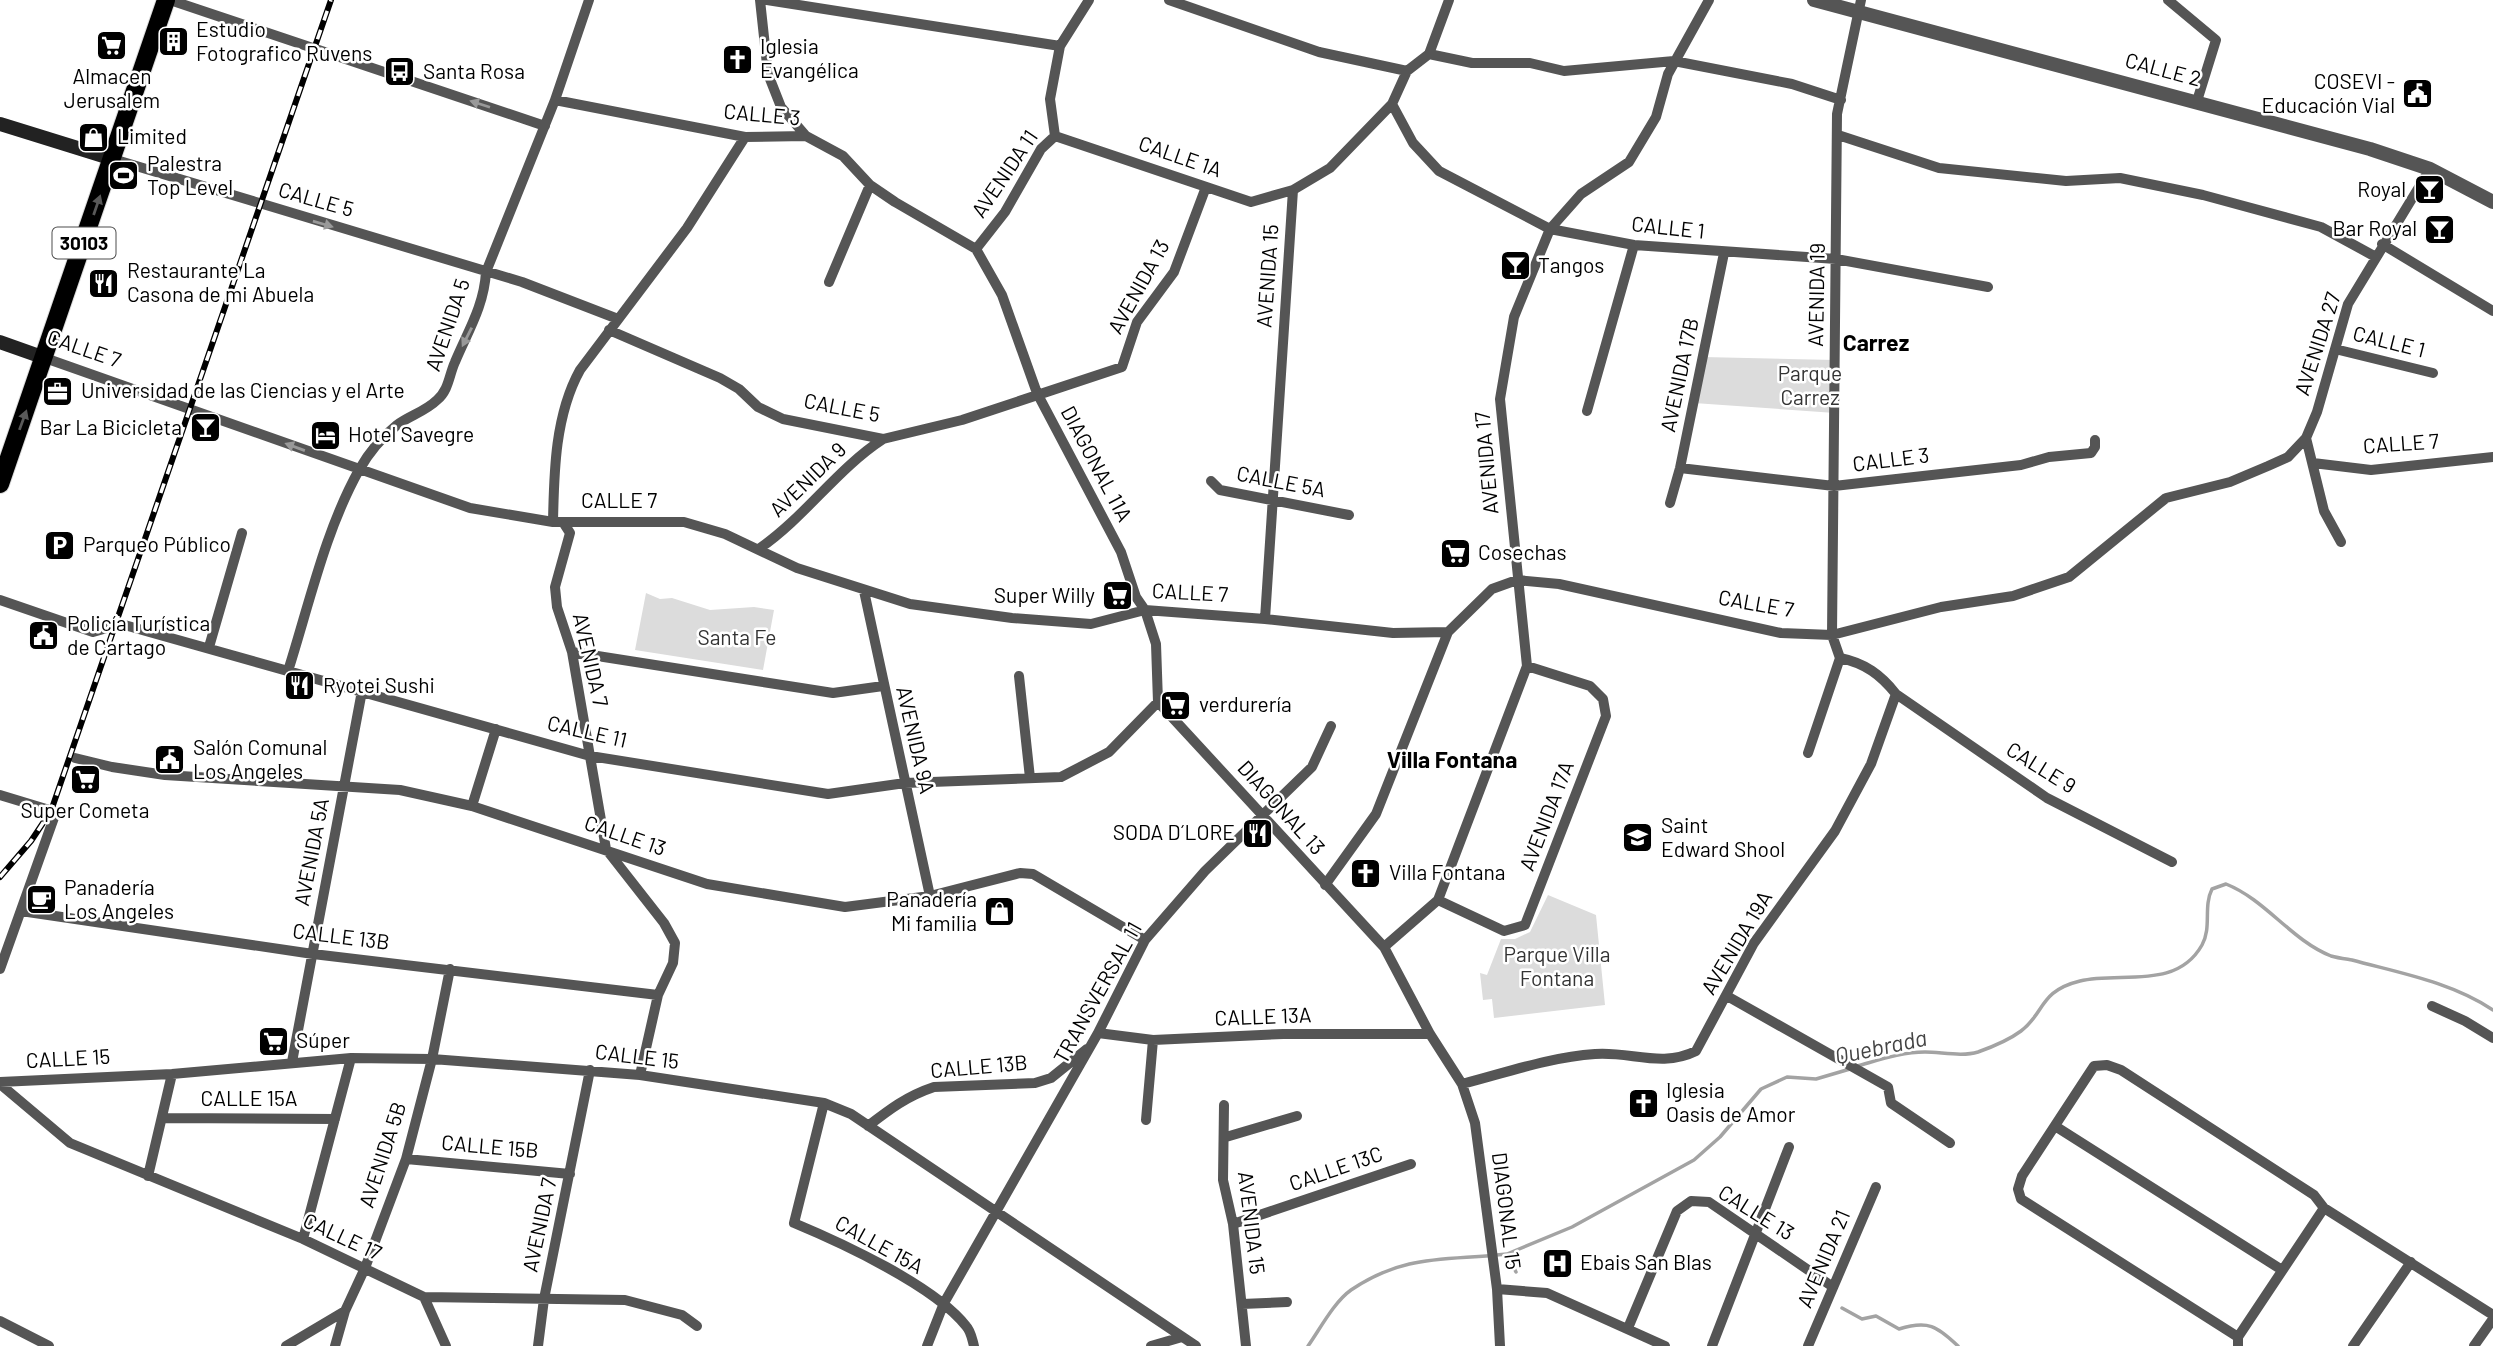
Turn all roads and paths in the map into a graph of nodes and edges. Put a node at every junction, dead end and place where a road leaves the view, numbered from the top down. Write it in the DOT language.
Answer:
graph roads {
  1 [pos="168,0"];
  2 [pos="589,0"];
  3 [pos="760,0"];
  4 [pos="767,0"];
  5 [pos="1089,0"];
  6 [pos="1169,0"];
  7 [pos="1449,0"];
  8 [pos="1709,0"];
  9 [pos="1814,0"];
  10 [pos="2168,0"];
  11 [pos="1860,5"];
  12 [pos="1060,46"];
  13 [pos="1429,54"];
  14 [pos="1674,61"];
  15 [pos="1407,71"];
  16 [pos="555,100"];
  17 [pos="1840,100"];
  18 [pos="2197,101"];
  19 [pos="1392,104"];
  20 [pos="0,124"];
  21 [pos="545,126"];
  22 [pos="1838,135"];
  23 [pos="806,136"];
  24 [pos="1055,136"];
  25 [pos="745,137"];
  26 [pos="113,159"];
  27 [pos="2430,169"];
  28 [pos="870,186"];
  29 [pos="1206,187"];
  30 [pos="1293,190"];
  31 [pos="2493,202"];
  32 [pos="1550,229"];
  33 [pos="2382,244"];
  34 [pos="1634,245"];
  35 [pos="976,249"];
  36 [pos="1724,253"];
  37 [pos="2374,256"];
  38 [pos="1836,258"];
  39 [pos="486,272"];
  40 [pos="828,282"];
  41 [pos="1989,287"];
  42 [pos="2493,311"];
  43 [pos="618,319"];
  44 [pos="610,330"];
  45 [pos="0,342"];
  46 [pos="2335,349"];
  47 [pos="45,358"];
  48 [pos="1122,368"];
  49 [pos="2433,373"];
  50 [pos="1037,393"];
  51 [pos="1587,411"];
  52 [pos="2306,438"];
  53 [pos="883,439"];
  54 [pos="2095,440"];
  55 [pos="2493,457"];
  56 [pos="2313,463"];
  57 [pos="1680,468"];
  58 [pos="359,470"];
  59 [pos="1211,481"];
  60 [pos="0,484"];
  61 [pos="1834,486"];
  62 [pos="1273,499"];
  63 [pos="1670,503"];
  64 [pos="1349,515"];
  65 [pos="558,522"];
  66 [pos="242,533"];
  67 [pos="2341,542"];
  68 [pos="760,548"];
  69 [pos="1517,580"];
  70 [pos="864,592"];
  71 [pos="0,600"];
  72 [pos="1144,610"];
  73 [pos="1265,619"];
  74 [pos="1448,632"];
  75 [pos="1832,635"];
  76 [pos="209,647"];
  77 [pos="572,652"];
  78 [pos="1840,658"];
  79 [pos="1527,666"];
  80 [pos="288,671"];
  81 [pos="1018,676"];
  82 [pos="883,686"];
  83 [pos="362,691"];
  84 [pos="1896,694"];
  85 [pos="1158,702"];
  86 [pos="1331,726"];
  87 [pos="496,729"];
  88 [pos="1808,753"];
  89 [pos="590,756"];
  90 [pos="75,758"];
  91 [pos="1030,778"];
  92 [pos="905,783"];
  93 [pos="344,785"];
  94 [pos="0,795"];
  95 [pos="472,806"];
  96 [pos="1264,817"];
  97 [pos="606,849"];
  98 [pos="2172,862"];
  99 [pos="1325,885"];
  100 [pos="930,896"];
  101 [pos="1438,900"];
  102 [pos="21,911"];
  103 [pos="1145,940"];
  104 [pos="1384,947"];
  105 [pos="313,954"];
  106 [pos="0,969"];
  107 [pos="450,969"];
  108 [pos="658,995"];
  109 [pos="1727,996"];
  110 [pos="2432,1006"];
  111 [pos="1098,1032"];
  112 [pos="1430,1034"];
  113 [pos="2493,1038"];
  114 [pos="1153,1040"];
  115 [pos="1092,1045"];
  116 [pos="351,1058"];
  117 [pos="432,1059"];
  118 [pos="292,1062"];
  119 [pos="590,1070"];
  120 [pos="172,1074"];
  121 [pos="640,1075"];
  122 [pos="28,1080"];
  123 [pos="0,1083"];
  124 [pos="1462,1084"];
  125 [pos="20,1101"];
  126 [pos="824,1103"];
  127 [pos="1224,1105"];
  128 [pos="1297,1116"];
  129 [pos="162,1118"];
  130 [pos="335,1119"];
  131 [pos="1146,1121"];
  132 [pos="868,1126"];
  133 [pos="2054,1126"];
  134 [pos="1226,1137"];
  135 [pos="1950,1143"];
  136 [pos="1789,1147"];
  137 [pos="406,1159"];
  138 [pos="1411,1164"];
  139 [pos="570,1174"];
  140 [pos="148,1176"];
  141 [pos="1876,1187"];
  142 [pos="2324,1208"];
  143 [pos="995,1211"];
  144 [pos="1233,1224"];
  145 [pos="1757,1235"];
  146 [pos="303,1239"];
  147 [pos="2411,1262"];
  148 [pos="365,1268"];
  149 [pos="2282,1270"];
  150 [pos="1833,1287"];
  151 [pos="1497,1289"];
  152 [pos="424,1297"];
  153 [pos="544,1299"];
  154 [pos="1287,1302"];
  155 [pos="944,1303"];
  156 [pos="1242,1304"];
  157 [pos="345,1311"];
  158 [pos="2493,1317"];
  159 [pos="0,1321"];
  160 [pos="697,1326"];
  161 [pos="1628,1328"];
  162 [pos="1182,1337"];
  163 [pos="2238,1341"];
  164 [pos="50,1346"];
  165 [pos="286,1346"];
  166 [pos="335,1346"];
  167 [pos="446,1346"];
  168 [pos="538,1346"];
  169 [pos="927,1346"];
  170 [pos="974,1346"];
  171 [pos="1151,1346"];
  172 [pos="1196,1346"];
  173 [pos="1247,1346"];
  174 [pos="1500,1346"];
  175 [pos="1665,1346"];
  176 [pos="1712,1346"];
  177 [pos="1808,1346"];
  178 [pos="2353,1346"];
  179 [pos="2474,1346"];
  21 -- 1 [label="street, one-way"];
  1 -- 26 [label="main road, 30103"];
  2 -- 16 [label="street, AVENIDA 5"];
  3 -- 23 [label="street"];
  4 -- 12 [label="street"];
  5 -- 12 [label="street, AVENIDA 11"];
  6 -- 15 [label="street"];
  7 -- 13 [label="street"];
  8 -- 14 [label="street, AVENIDA 17"];
  9 -- 11 [label="street, CALLE 2"];
  10 -- 18 [label="street"];
  11 -- 17 [label="street, AVENIDA 19"];
  11 -- 18 [label="street, CALLE 2"];
  12 -- 24 [label="street, AVENIDA 11"];
  13 -- 14 [label="street"];
  13 -- 15 [label="street"];
  14 -- 17 [label="street"];
  14 -- 32 [label="street, AVENIDA 17"];
  15 -- 19 [label="street"];
  16 -- 21 [label="street, AVENIDA 5"];
  16 -- 25 [label="street, CALLE 3"];
  17 -- 22 [label="street, AVENIDA 19"];
  18 -- 27 [label="street, CALLE 2"];
  19 -- 30 [label="street"];
  19 -- 32 [label="street, CALLE 1"];
  20 -- 26 [label="main road, CALLE 5"];
  21 -- 39 [label="street, AVENIDA 5"];
  22 -- 37 [label="street"];
  22 -- 38 [label="street, AVENIDA 19"];
  23 -- 25 [label="street, CALLE 3"];
  23 -- 28 [label="street, CALLE 3"];
  24 -- 29 [label="street, CALLE 1A"];
  24 -- 35 [label="street, AVENIDA 11"];
  25 -- 43 [label="street, AVENIDA 7"];
  26 -- 39 [label="street, CALLE 5, one-way"];
  47 -- 26 [label="main road, 30103, one-way"];
  27 -- 31 [label="street, CALLE 2"];
  27 -- 33 [label="street, AVENIDA 27"];
  28 -- 35 [label="street, CALLE 3"];
  28 -- 40 [label="street"];
  29 -- 30 [label="street, CALLE 1A"];
  29 -- 48 [label="street, AVENIDA 13"];
  30 -- 62 [label="street, AVENIDA 15"];
  32 -- 34 [label="street, CALLE 1"];
  32 -- 69 [label="street, AVENIDA 17"];
  33 -- 37 [label="street, AVENIDA 27"];
  33 -- 42 [label="street"];
  34 -- 36 [label="street, CALLE 1"];
  34 -- 51 [label="street"];
  35 -- 50 [label="street, DIAGONAL 11A"];
  36 -- 38 [label="street, CALLE 1"];
  36 -- 57 [label="street, AVENIDA 17B"];
  37 -- 46 [label="street, AVENIDA 27"];
  38 -- 41 [label="street, CALLE 1"];
  38 -- 61 [label="street, AVENIDA 19"];
  39 -- 43 [label="street, CALLE 5"];
  39 -- 58 [label="street, AVENIDA 5, one-way"];
  43 -- 44 [label="street, AVENIDA 7"];
  44 -- 53 [label="street, CALLE 5"];
  44 -- 65 [label="street, AVENIDA 7"];
  45 -- 47 [label="main road, CALLE 7"];
  46 -- 49 [label="street, CALLE 1"];
  46 -- 52 [label="street, AVENIDA 27"];
  58 -- 47 [label="street, CALLE 7, one-way"];
  60 -- 47 [label="main road, 30103, one-way"];
  48 -- 50 [label="street, CALLE 5"];
  50 -- 53 [label="street, CALLE 5"];
  50 -- 72 [label="street, DIAGONAL 11A"];
  52 -- 56 [label="street"];
  52 -- 75 [label="street, CALLE 7"];
  53 -- 68 [label="street, AVENIDA 9"];
  54 -- 61 [label="street, CALLE 3"];
  55 -- 56 [label="street, CALLE 7"];
  56 -- 67 [label="street"];
  57 -- 61 [label="street, CALLE 3"];
  57 -- 63 [label="street, AVENIDA 17B"];
  58 -- 65 [label="street, CALLE 7"];
  58 -- 80 [label="street, AVENIDA 5"];
  59 -- 62 [label="street, CALLE 5A"];
  61 -- 75 [label="street, AVENIDA 19"];
  62 -- 64 [label="street, CALLE 5A"];
  62 -- 73 [label="street, AVENIDA 15"];
  65 -- 68 [label="street, CALLE 7"];
  65 -- 77 [label="street, AVENIDA 7"];
  66 -- 76 [label="street"];
  68 -- 70 [label="street, CALLE 7"];
  69 -- 74 [label="street"];
  69 -- 75 [label="street, CALLE 7"];
  69 -- 79 [label="street, AVENIDA 17"];
  70 -- 72 [label="street, CALLE 7"];
  70 -- 82 [label="street, AVENIDA 9A"];
  71 -- 76 [label="street, CALLE 11"];
  72 -- 73 [label="street, CALLE 7"];
  72 -- 85 [label="street, DIAGONAL 11A"];
  73 -- 74 [label="street, CALLE 7"];
  74 -- 99 [label="street"];
  75 -- 78 [label="street, AVENIDA 19"];
  76 -- 80 [label="street, CALLE 11"];
  77 -- 82 [label="street"];
  77 -- 89 [label="street, AVENIDA 7"];
  78 -- 84 [label="street, CALLE 9"];
  78 -- 88 [label="street"];
  79 -- 101 [label="street, AVENIDA 17"];
  79 -- 101 [label="street, AVENIDA 17A"];
  80 -- 83 [label="street, CALLE 11"];
  81 -- 91 [label="street"];
  82 -- 92 [label="street, AVENIDA 9A"];
  83 -- 87 [label="street, CALLE 11"];
  83 -- 93 [label="street, AVENIDA 5A"];
  84 -- 98 [label="street, CALLE 9"];
  84 -- 109 [label="street, AVENIDA 19A"];
  85 -- 91 [label="street, CALLE 11"];
  85 -- 96 [label="street, DIAGONAL 13"];
  86 -- 96 [label="street"];
  87 -- 89 [label="street, CALLE 11"];
  87 -- 95 [label="street"];
  89 -- 92 [label="street, CALLE 11"];
  89 -- 97 [label="street, AVENIDA 7"];
  90 -- 93 [label="street, CALLE 13"];
  91 -- 92 [label="street, CALLE 11"];
  92 -- 100 [label="street, AVENIDA 9A"];
  93 -- 95 [label="street, CALLE 13"];
  93 -- 105 [label="street, AVENIDA 5A"];
  94 -- 102 [label="street"];
  95 -- 97 [label="street, CALLE 13"];
  96 -- 99 [label="street, DIAGONAL 13"];
  96 -- 103 [label="street, TRANSVERSAL 11"];
  97 -- 100 [label="street, CALLE 13"];
  97 -- 108 [label="street, AVENIDA 7"];
  99 -- 104 [label="street, DIAGONAL 13"];
  100 -- 103 [label="street, CALLE 13"];
  101 -- 104 [label="street, AVENIDA 17"];
  102 -- 105 [label="street, CALLE 13B"];
  102 -- 106 [label="street"];
  103 -- 111 [label="street, TRANSVERSAL 11"];
  104 -- 112 [label="street, DIAGONAL 13"];
  105 -- 107 [label="street, CALLE 13B"];
  105 -- 118 [label="street, AVENIDA 5A"];
  107 -- 108 [label="street, CALLE 13B"];
  107 -- 117 [label="street, AVENIDA 5B"];
  108 -- 121 [label="street, AVENIDA 7"];
  109 -- 124 [label="street, AVENIDA 19A"];
  109 -- 135 [label="street"];
  110 -- 113 [label="street"];
  111 -- 114 [label="street, CALLE 13A"];
  111 -- 115 [label="street, TRANSVERSAL 11"];
  112 -- 114 [label="street, CALLE 13A"];
  112 -- 124 [label="street, DIAGONAL 13"];
  114 -- 131 [label="street"];
  115 -- 132 [label="street, CALLE 13B"];
  115 -- 143 [label="street, TRANSVERSAL 11"];
  116 -- 117 [label="street, CALLE 15"];
  116 -- 118 [label="street, CALLE 15"];
  116 -- 130 [label="street"];
  117 -- 119 [label="street, CALLE 15"];
  117 -- 137 [label="street, AVENIDA 5B"];
  118 -- 120 [label="street, CALLE 15"];
  119 -- 121 [label="street, CALLE 15"];
  119 -- 139 [label="street, AVENIDA 7"];
  120 -- 122 [label="street, CALLE 15"];
  120 -- 129 [label="street"];
  121 -- 126 [label="street, CALLE 15"];
  122 -- 123 [label="street, CALLE 15"];
  122 -- 125 [label="street"];
  123 -- 125 [label="street, CALLE 17"];
  124 -- 151 [label="street, DIAGONAL 15"];
  125 -- 140 [label="street, CALLE 17"];
  126 -- 132 [label="street, CALLE 15"];
  126 -- 155 [label="street, CALLE 15A"];
  127 -- 134 [label="street, AVENIDA 15"];
  128 -- 134 [label="street"];
  129 -- 130 [label="street, CALLE 15A"];
  129 -- 140 [label="street"];
  130 -- 146 [label="street"];
  132 -- 143 [label="street, CALLE 15"];
  133 -- 142 [label="street"];
  133 -- 149 [label="street"];
  133 -- 163 [label="street"];
  134 -- 144 [label="street, AVENIDA 15"];
  136 -- 145 [label="street"];
  137 -- 139 [label="street, CALLE 15B"];
  137 -- 148 [label="street, AVENIDA 5B"];
  138 -- 144 [label="street, CALLE 13C"];
  139 -- 153 [label="street, AVENIDA 7"];
  140 -- 146 [label="street, CALLE 17"];
  141 -- 150 [label="street, AVENIDA 21"];
  142 -- 147 [label="street"];
  142 -- 149 [label="street"];
  143 -- 155 [label="street"];
  143 -- 162 [label="street, CALLE 15"];
  144 -- 156 [label="street, AVENIDA 15"];
  145 -- 150 [label="street, CALLE 13"];
  145 -- 161 [label="street, CALLE 13"];
  145 -- 176 [label="street"];
  146 -- 148 [label="street, CALLE 17"];
  147 -- 158 [label="street"];
  147 -- 178 [label="street"];
  148 -- 152 [label="street, CALLE 17"];
  148 -- 157 [label="street, AVENIDA 5B"];
  149 -- 163 [label="street"];
  150 -- 177 [label="street, AVENIDA 21"];
  151 -- 161 [label="street"];
  151 -- 174 [label="street, DIAGONAL 15"];
  152 -- 153 [label="street, CALLE 17"];
  152 -- 167 [label="street"];
  153 -- 160 [label="street, CALLE 17"];
  153 -- 168 [label="street, AVENIDA 7"];
  154 -- 156 [label="street"];
  155 -- 169 [label="street"];
  155 -- 170 [label="street, CALLE 15A"];
  156 -- 173 [label="street, AVENIDA 15"];
  157 -- 165 [label="street"];
  157 -- 166 [label="street, AVENIDA 5B"];
  158 -- 179 [label="street"];
  159 -- 164 [label="street"];
  161 -- 175 [label="street"];
  162 -- 171 [label="street"];
  162 -- 172 [label="street, CALLE 15"];
}
